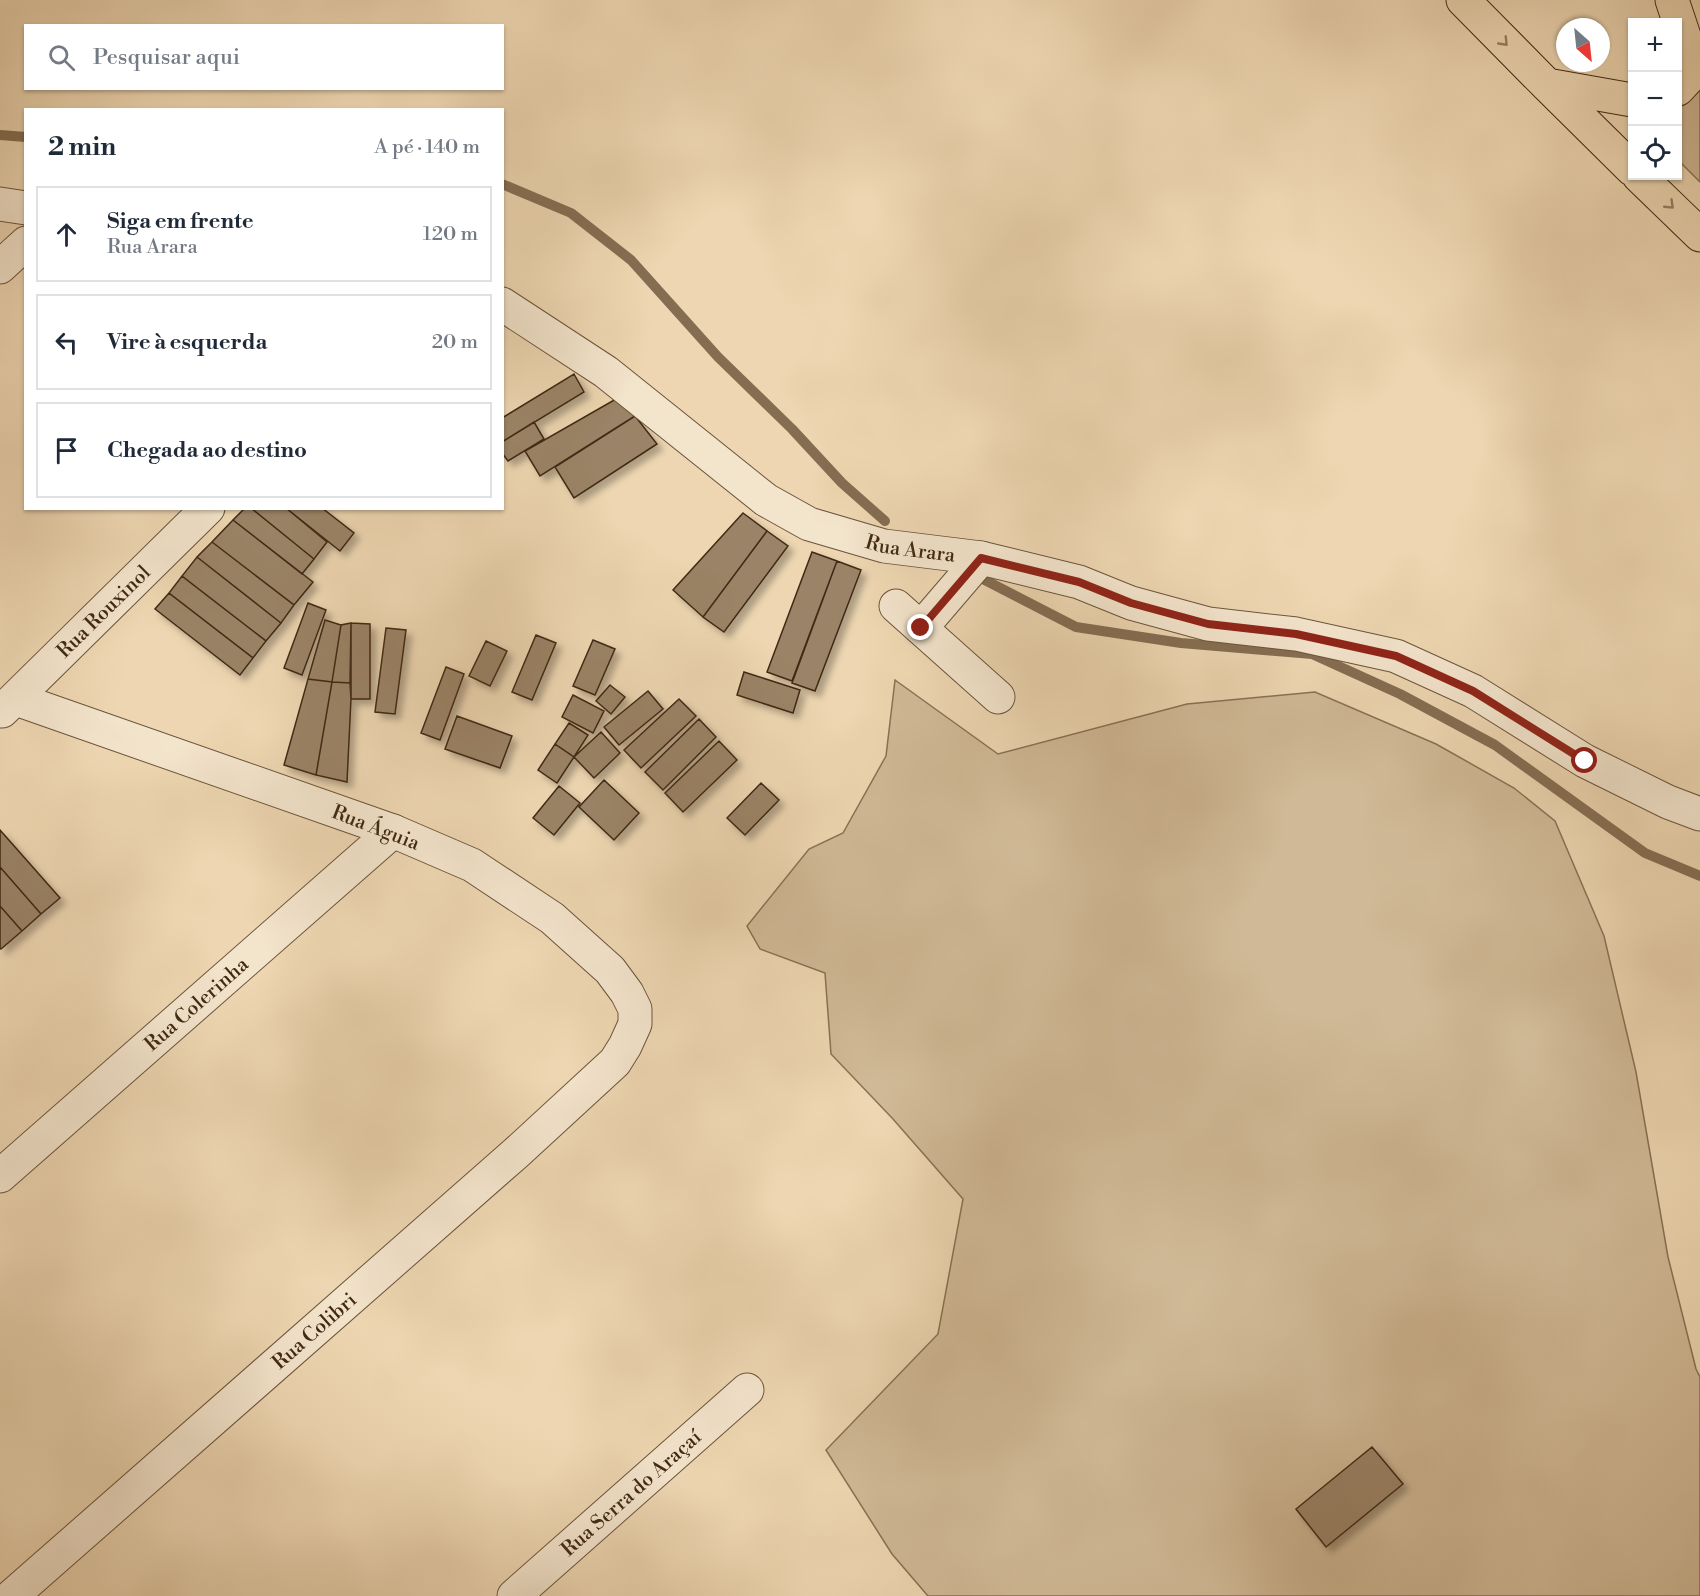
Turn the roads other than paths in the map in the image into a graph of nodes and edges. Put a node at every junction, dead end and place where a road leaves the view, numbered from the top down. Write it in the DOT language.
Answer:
graph roads {
  1 [pos="1464,0"];
  2 [pos="1672,0"];
  3 [pos="1693,0"];
  4 [pos="1700,15"];
  5 [pos="1682,84"];
  6 [pos="1547,85"];
  7 [pos="1628,99"];
  8 [pos="1628,165"];
  9 [pos="1643,180"];
  10 [pos="0,204"];
  11 [pos="24,208"];
  12 [pos="1700,235"];
  13 [pos="24,245"];
  14 [pos="0,267"];
  15 [pos="504,305"];
  16 [pos="206,510"];
  17 [pos="981,558"];
  18 [pos="896,606"];
  19 [pos="921,628"];
  20 [pos="998,697"];
  21 [pos="8,706"];
  22 [pos="1700,814"];
  23 [pos="393,831"];
  24 [pos="615,1062"];
  25 [pos="0,1176"];
  26 [pos="747,1390"];
  27 [pos="12,1596"];
  28 [pos="514,1596"];
  1 -- 6 [label="highway, one-way"];
  2 -- 5 [label="highway"];
  3 -- 4 [label="highway"];
  6 -- 7 [label="highway"];
  6 -- 8 [label="highway"];
  9 -- 12 [label="highway, one-way"];
  10 -- 11 [label="street"];
  13 -- 14 [label="street"];
  15 -- 17 [label="street, Rua Arara"];
  16 -- 21 [label="street, Rua Rouxinol"];
  17 -- 19 [label="street"];
  17 -- 22 [label="street, Rua Arara"];
  18 -- 19 [label="street"];
  19 -- 20 [label="street"];
  21 -- 23 [label="street, Rua Águia"];
  23 -- 24 [label="street, Rua Águia"];
  23 -- 25 [label="street, Rua Colerinha"];
  24 -- 27 [label="street, Rua Colibri"];
  26 -- 28 [label="street, Rua Serra do Araçaí"];
}
